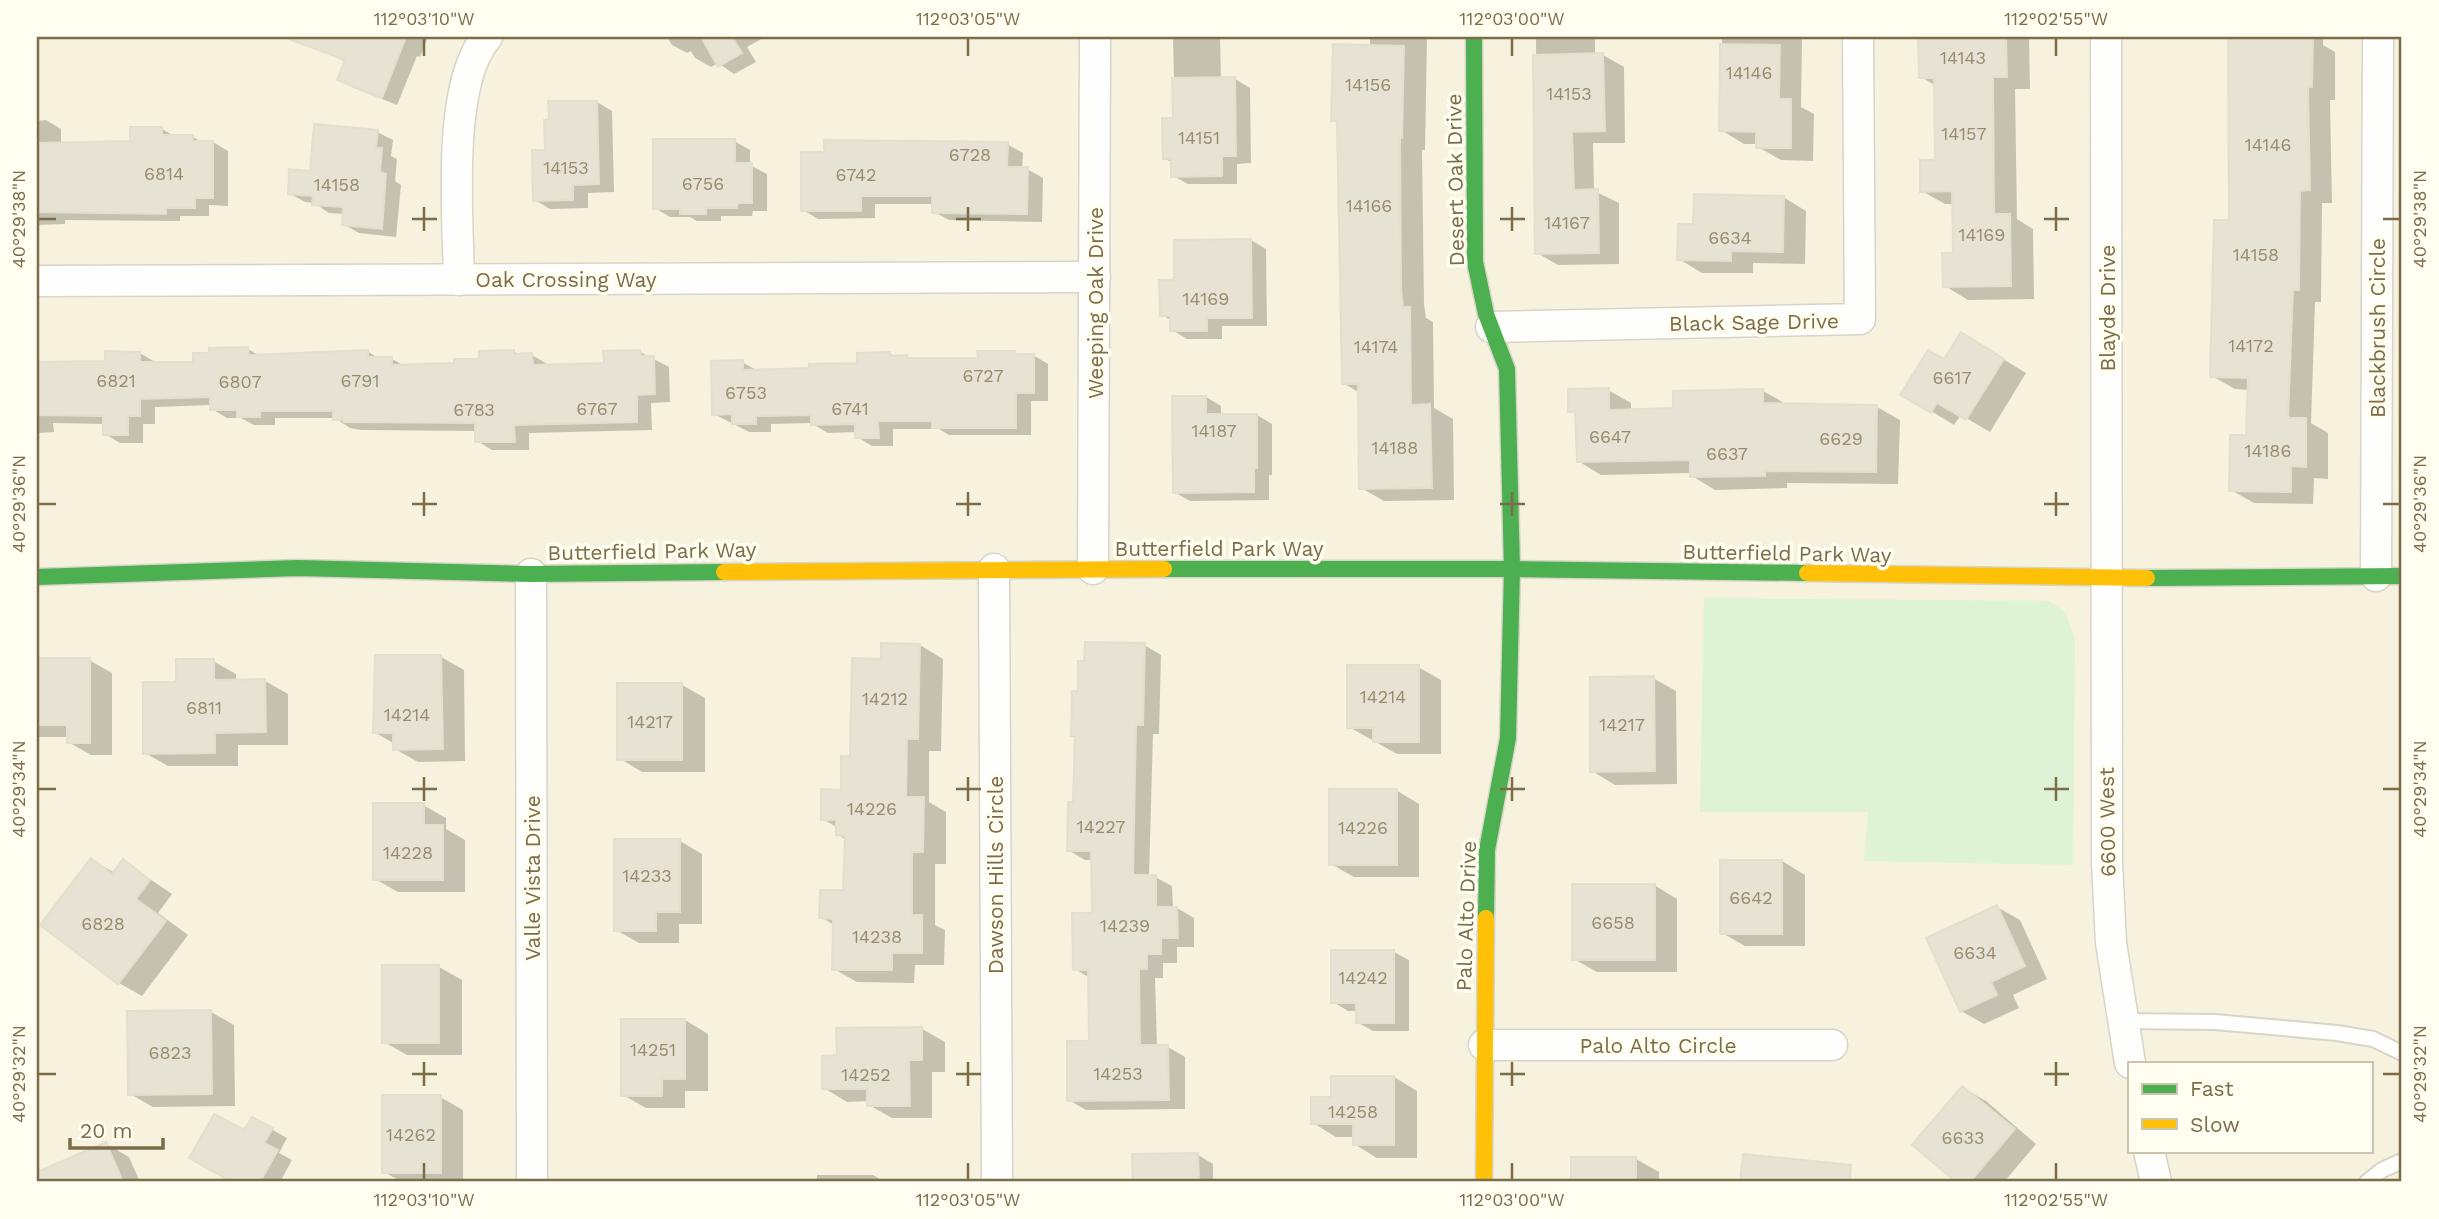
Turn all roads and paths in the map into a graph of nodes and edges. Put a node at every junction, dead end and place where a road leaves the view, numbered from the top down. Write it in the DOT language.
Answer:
graph roads {
  1 [pos="487,37"];
  2 [pos="1095,37"];
  3 [pos="1474,37"];
  4 [pos="1858,37"];
  5 [pos="2106,37"];
  6 [pos="2378,37"];
  7 [pos="1095,277"];
  8 [pos="459,280"];
  9 [pos="37,281"];
  10 [pos="1491,327"];
  11 [pos="994,569"];
  12 [pos="1093,569"];
  13 [pos="1512,569"];
  14 [pos="531,574"];
  15 [pos="2389,576"];
  16 [pos="37,577"];
  17 [pos="2109,578"];
  18 [pos="2122,1021"];
  19 [pos="1484,1045"];
  20 [pos="1832,1045"];
  21 [pos="2402,1053"];
  22 [pos="2130,1062"];
  23 [pos="2149,1152"];
  24 [pos="2402,1161"];
  25 [pos="532,1182"];
  26 [pos="998,1182"];
  27 [pos="1484,1182"];
  28 [pos="2156,1182"];
  29 [pos="2367,1182"];
  1 -- 8 [label="street"];
  2 -- 7 [label="street, Weeping Oak Drive"];
  3 -- 10 [label="street, Desert Oak Drive"];
  4 -- 10 [label="street, Black Sage Drive"];
  5 -- 17 [label="street, Blayde Drive"];
  6 -- 15 [label="street, Blackbrush Circle"];
  7 -- 8 [label="street, Oak Crossing Way"];
  7 -- 12 [label="street, Weeping Oak Drive"];
  8 -- 9 [label="street, Oak Crossing Way"];
  10 -- 13 [label="street, Desert Oak Drive"];
  11 -- 12 [label="street, Butterfield Park Way"];
  11 -- 14 [label="street, Butterfield Park Way"];
  11 -- 26 [label="street, Dawson Hills Circle"];
  12 -- 13 [label="street, Butterfield Park Way"];
  13 -- 17 [label="street, Butterfield Park Way"];
  13 -- 19 [label="street, Palo Alto Drive"];
  14 -- 16 [label="street, Butterfield Park Way"];
  14 -- 25 [label="street, Valle Vista Drive"];
  15 -- 17 [label="street, Butterfield Park Way"];
  17 -- 18 [label="street, 6600 West"];
  18 -- 21 [label="lane"];
  18 -- 22 [label="street, 6600 West"];
  19 -- 20 [label="street, Palo Alto Circle"];
  19 -- 27 [label="street, Palo Alto Drive"];
  23 -- 28 [label="street"];
  24 -- 29 [label="lane"];
}
